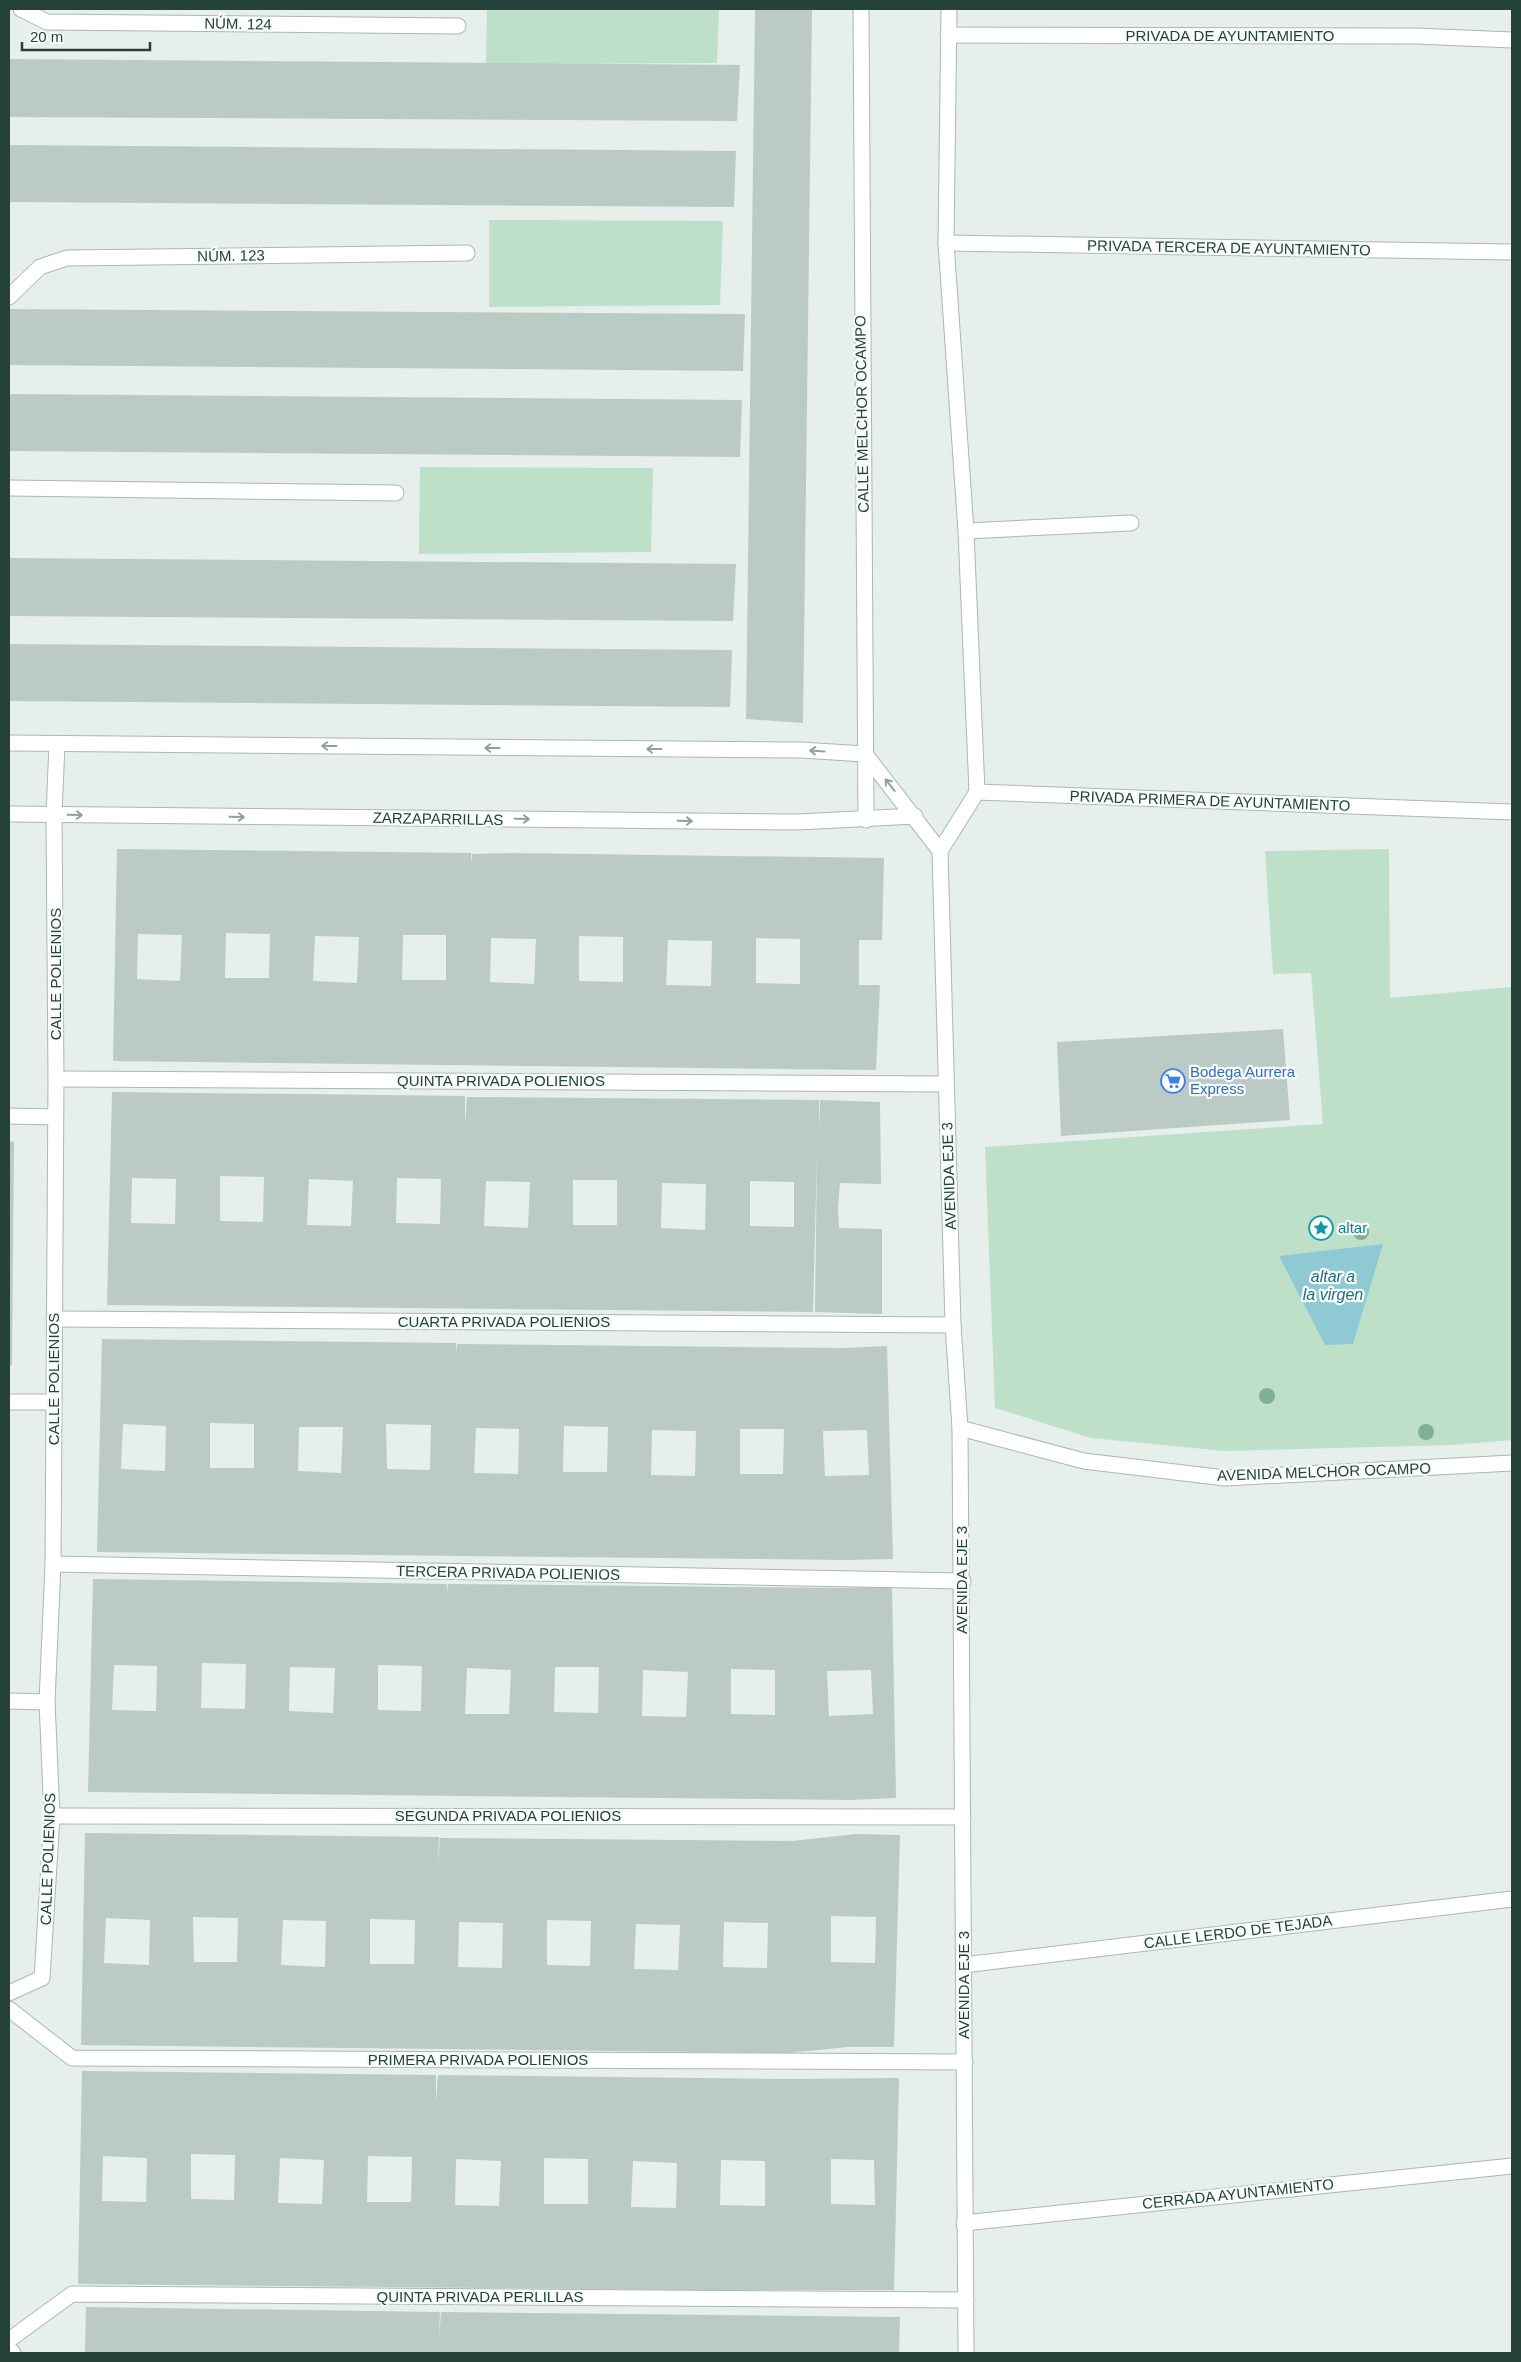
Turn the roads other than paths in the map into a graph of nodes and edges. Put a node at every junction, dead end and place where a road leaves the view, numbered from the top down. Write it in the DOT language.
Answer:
graph roads {
  1 [pos="21,9"];
  2 [pos="861,9"];
  3 [pos="949,9"];
  4 [pos="458,26"];
  5 [pos="948,35"];
  6 [pos="1512,40"];
  7 [pos="946,243"];
  8 [pos="467,252"];
  9 [pos="1512,252"];
  10 [pos="9,297"];
  11 [pos="9,488"];
  12 [pos="396,493"];
  13 [pos="1131,523"];
  14 [pos="966,531"];
  15 [pos="9,743"];
  16 [pos="57,744"];
  17 [pos="866,754"];
  18 [pos="977,792"];
  19 [pos="1512,812"];
  20 [pos="9,814"];
  21 [pos="54,815"];
  22 [pos="915,816"];
  23 [pos="866,820"];
  24 [pos="940,851"];
  25 [pos="56,1079"];
  26 [pos="946,1084"];
  27 [pos="9,1116"];
  28 [pos="55,1117"];
  29 [pos="54,1319"];
  30 [pos="953,1325"];
  31 [pos="9,1402"];
  32 [pos="54,1402"];
  33 [pos="960,1428"];
  34 [pos="1512,1463"];
  35 [pos="53,1564"];
  36 [pos="963,1581"];
  37 [pos="9,1701"];
  38 [pos="47,1702"];
  39 [pos="52,1816"];
  40 [pos="963,1817"];
  41 [pos="1512,1899"];
  42 [pos="964,1965"];
  43 [pos="9,1993"];
  44 [pos="9,2010"];
  45 [pos="965,2062"];
  46 [pos="1512,2166"];
  47 [pos="964,2223"];
  48 [pos="966,2300"];
  49 [pos="9,2340"];
  50 [pos="9,2349"];
  51 [pos="12,2353"];
  52 [pos="966,2353"];
  1 -- 4 [label="street, NÚM. 124"];
  2 -- 17 [label="street, CALLE MELCHOR OCAMPO"];
  3 -- 5 [label="street"];
  5 -- 6 [label="street, PRIVADA DE AYUNTAMIENTO"];
  5 -- 7 [label="street"];
  7 -- 9 [label="street, PRIVADA TERCERA DE AYUNTAMIENTO"];
  7 -- 14 [label="street"];
  8 -- 10 [label="street, NÚM. 123"];
  11 -- 12 [label="street"];
  13 -- 14 [label="street"];
  14 -- 18 [label="street"];
  15 -- 16 [label="street"];
  17 -- 16 [label="street, one-way"];
  16 -- 21 [label="street, CALLE POLIENIOS"];
  22 -- 17 [label="street, one-way"];
  17 -- 23 [label="street, CALLE MELCHOR OCAMPO"];
  18 -- 19 [label="street, PRIVADA PRIMERA DE AYUNTAMIENTO"];
  18 -- 24 [label="street"];
  20 -- 21 [label="street, ZARZAPARRILLAS"];
  21 -- 23 [label="street, ZARZAPARRILLAS, one-way"];
  21 -- 25 [label="street, CALLE POLIENIOS"];
  22 -- 23 [label="street"];
  22 -- 24 [label="street"];
  24 -- 26 [label="street, AVENIDA EJE 3"];
  25 -- 26 [label="street, QUINTA PRIVADA POLIENIOS"];
  25 -- 28 [label="street, CALLE POLIENIOS"];
  26 -- 30 [label="street, AVENIDA EJE 3"];
  27 -- 28 [label="street"];
  28 -- 29 [label="street, CALLE POLIENIOS"];
  29 -- 30 [label="street, CUARTA PRIVADA POLIENIOS"];
  29 -- 32 [label="street, CALLE POLIENIOS"];
  30 -- 33 [label="street, AVENIDA EJE 3"];
  31 -- 32 [label="street"];
  32 -- 35 [label="street, CALLE POLIENIOS"];
  33 -- 34 [label="street, AVENIDA MELCHOR OCAMPO"];
  33 -- 36 [label="street, AVENIDA EJE 3"];
  35 -- 36 [label="street, TERCERA PRIVADA POLIENIOS"];
  35 -- 38 [label="street, CALLE POLIENIOS"];
  36 -- 40 [label="street, AVENIDA EJE 3"];
  37 -- 38 [label="street"];
  38 -- 39 [label="street, CALLE POLIENIOS"];
  39 -- 40 [label="street, SEGUNDA PRIVADA POLIENIOS"];
  39 -- 43 [label="street, CALLE POLIENIOS"];
  40 -- 42 [label="street, AVENIDA EJE 3"];
  41 -- 42 [label="street, CALLE LERDO DE TEJADA"];
  42 -- 45 [label="street, AVENIDA EJE 3"];
  44 -- 45 [label="street, PRIMERA PRIVADA POLIENIOS"];
  45 -- 47 [label="street, AVENIDA EJE 3"];
  46 -- 47 [label="street, CERRADA AYUNTAMIENTO"];
  47 -- 48 [label="street, AVENIDA EJE 3"];
  48 -- 49 [label="street, QUINTA PRIVADA PERLILLAS"];
  48 -- 52 [label="street, AVENIDA EJE 3"];
  50 -- 51 [label="street"];
}
